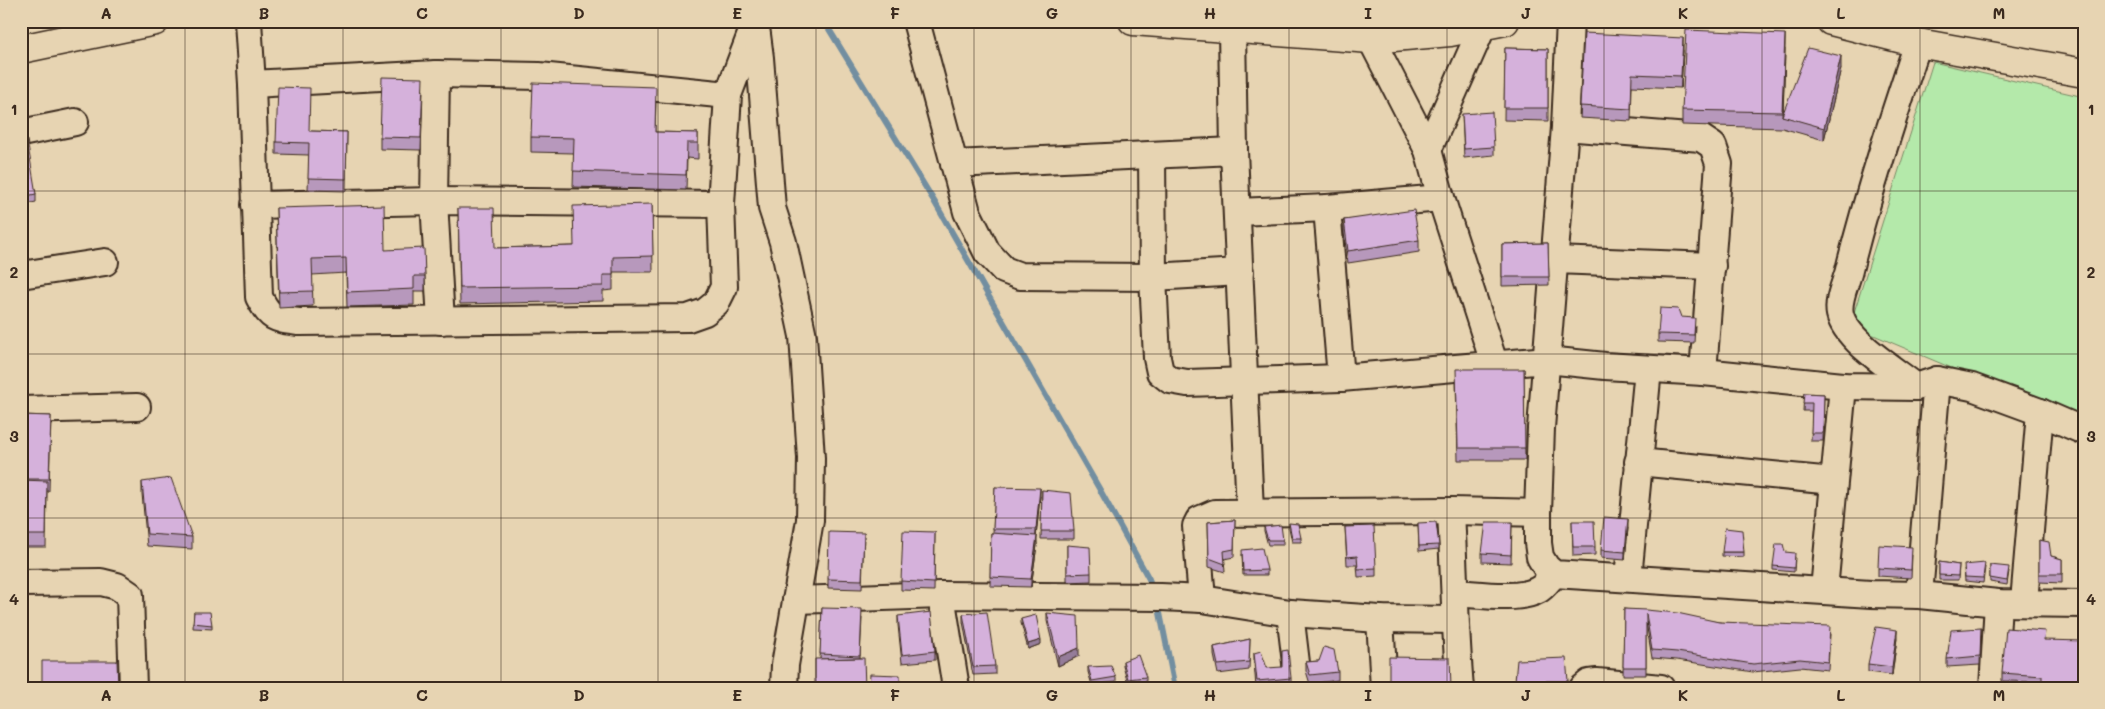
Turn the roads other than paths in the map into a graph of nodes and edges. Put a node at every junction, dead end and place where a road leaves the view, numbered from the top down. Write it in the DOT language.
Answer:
graph roads {
  1 [pos="155,21"];
  2 [pos="248,21"];
  3 [pos="916,21"];
  4 [pos="1133,21"];
  5 [pos="1570,21"];
  6 [pos="1836,22"];
  7 [pos="756,23"];
  8 [pos="1491,23"];
  9 [pos="1420,28"];
  10 [pos="1232,30"];
  11 [pos="1371,39"];
  12 [pos="1918,43"];
  13 [pos="21,49"];
  14 [pos="2084,73"];
  15 [pos="436,74"];
  16 [pos="252,84"];
  17 [pos="728,95"];
  18 [pos="76,122"];
  19 [pos="1565,128"];
  20 [pos="21,133"];
  21 [pos="1428,150"];
  22 [pos="1234,151"];
  23 [pos="1152,155"];
  24 [pos="954,164"];
  25 [pos="1441,198"];
  26 [pos="434,201"];
  27 [pos="721,204"];
  28 [pos="255,205"];
  29 [pos="1327,208"];
  30 [pos="1237,212"];
  31 [pos="1556,260"];
  32 [pos="105,262"];
  33 [pos="1712,266"];
  34 [pos="1240,272"];
  35 [pos="21,275"];
  36 [pos="1153,278"];
  37 [pos="441,321"];
  38 [pos="1547,360"];
  39 [pos="1495,366"];
  40 [pos="1648,369"];
  41 [pos="1703,372"];
  42 [pos="1341,378"];
  43 [pos="1246,380"];
  44 [pos="1927,383"];
  45 [pos="1843,386"];
  46 [pos="137,407"];
  47 [pos="21,410"];
  48 [pos="2040,412"];
  49 [pos="2084,431"];
  50 [pos="1638,462"];
  51 [pos="1833,481"];
  52 [pos="1250,511"];
  53 [pos="1451,511"];
  54 [pos="1538,513"];
  55 [pos="1554,574"];
  56 [pos="1628,578"];
  57 [pos="21,583"];
  58 [pos="1824,590"];
  59 [pos="1455,593"];
  60 [pos="940,595"];
  61 [pos="1919,595"];
  62 [pos="1202,599"];
  63 [pos="796,600"];
  64 [pos="2024,602"];
  65 [pos="1998,603"];
  66 [pos="2084,604"];
  67 [pos="1290,613"];
  68 [pos="1380,619"];
  69 [pos="1455,620"];
  70 [pos="133,688"];
  71 [pos="784,688"];
  72 [pos="956,688"];
  73 [pos="1298,688"];
  74 [pos="1384,688"];
  75 [pos="1460,688"];
  76 [pos="1583,688"];
  77 [pos="1662,688"];
  78 [pos="1993,688"];
  1 -- 13 [label="street"];
  2 -- 16 [label="street"];
  3 -- 24 [label="street"];
  4 -- 10 [label="street"];
  5 -- 19 [label="street"];
  6 -- 12 [label="street"];
  7 -- 17 [label="street"];
  7 -- 63 [label="street"];
  8 -- 9 [label="street"];
  8 -- 21 [label="street"];
  9 -- 11 [label="street"];
  10 -- 11 [label="street"];
  10 -- 22 [label="street"];
  11 -- 21 [label="street"];
  12 -- 14 [label="street"];
  12 -- 44 [label="street"];
  15 -- 16 [label="street"];
  15 -- 17 [label="street"];
  15 -- 26 [label="street"];
  16 -- 28 [label="street"];
  17 -- 27 [label="street"];
  18 -- 20 [label="street"];
  19 -- 31 [label="street"];
  19 -- 33 [label="street"];
  21 -- 25 [label="street"];
  22 -- 23 [label="street"];
  22 -- 30 [label="street"];
  23 -- 24 [label="street"];
  23 -- 36 [label="street"];
  24 -- 36 [label="street"];
  25 -- 29 [label="street"];
  25 -- 39 [label="street"];
  26 -- 27 [label="street"];
  26 -- 28 [label="street"];
  26 -- 37 [label="street"];
  27 -- 37 [label="street"];
  28 -- 37 [label="street"];
  29 -- 30 [label="street"];
  29 -- 42 [label="street"];
  30 -- 34 [label="street"];
  31 -- 33 [label="street"];
  31 -- 38 [label="street"];
  32 -- 35 [label="street"];
  33 -- 41 [label="street"];
  34 -- 36 [label="street"];
  34 -- 43 [label="street"];
  36 -- 43 [label="street"];
  38 -- 39 [label="street"];
  38 -- 40 [label="street"];
  38 -- 54 [label="street"];
  39 -- 42 [label="street"];
  40 -- 41 [label="street"];
  40 -- 50 [label="street"];
  41 -- 45 [label="street"];
  42 -- 43 [label="street"];
  43 -- 52 [label="street"];
  44 -- 45 [label="street"];
  44 -- 48 [label="street"];
  44 -- 61 [label="street"];
  45 -- 51 [label="street"];
  46 -- 47 [label="street"];
  48 -- 49 [label="street"];
  48 -- 64 [label="street"];
  50 -- 51 [label="street"];
  50 -- 56 [label="street"];
  51 -- 58 [label="street"];
  52 -- 53 [label="street"];
  52 -- 62 [label="street"];
  53 -- 54 [label="street"];
  53 -- 59 [label="street"];
  54 -- 55 [label="street"];
  55 -- 56 [label="street"];
  55 -- 59 [label="street"];
  56 -- 58 [label="street"];
  57 -- 70 [label="street"];
  58 -- 61 [label="street"];
  59 -- 69 [label="street"];
  60 -- 62 [label="street"];
  60 -- 63 [label="street"];
  60 -- 72 [label="street"];
  61 -- 65 [label="street"];
  62 -- 67 [label="street"];
  63 -- 71 [label="street"];
  64 -- 65 [label="street"];
  64 -- 66 [label="street"];
  65 -- 78 [label="street"];
  67 -- 68 [label="street"];
  67 -- 73 [label="street"];
  68 -- 69 [label="street"];
  68 -- 74 [label="street"];
  69 -- 75 [label="street"];
  76 -- 77 [label="street"];
}
